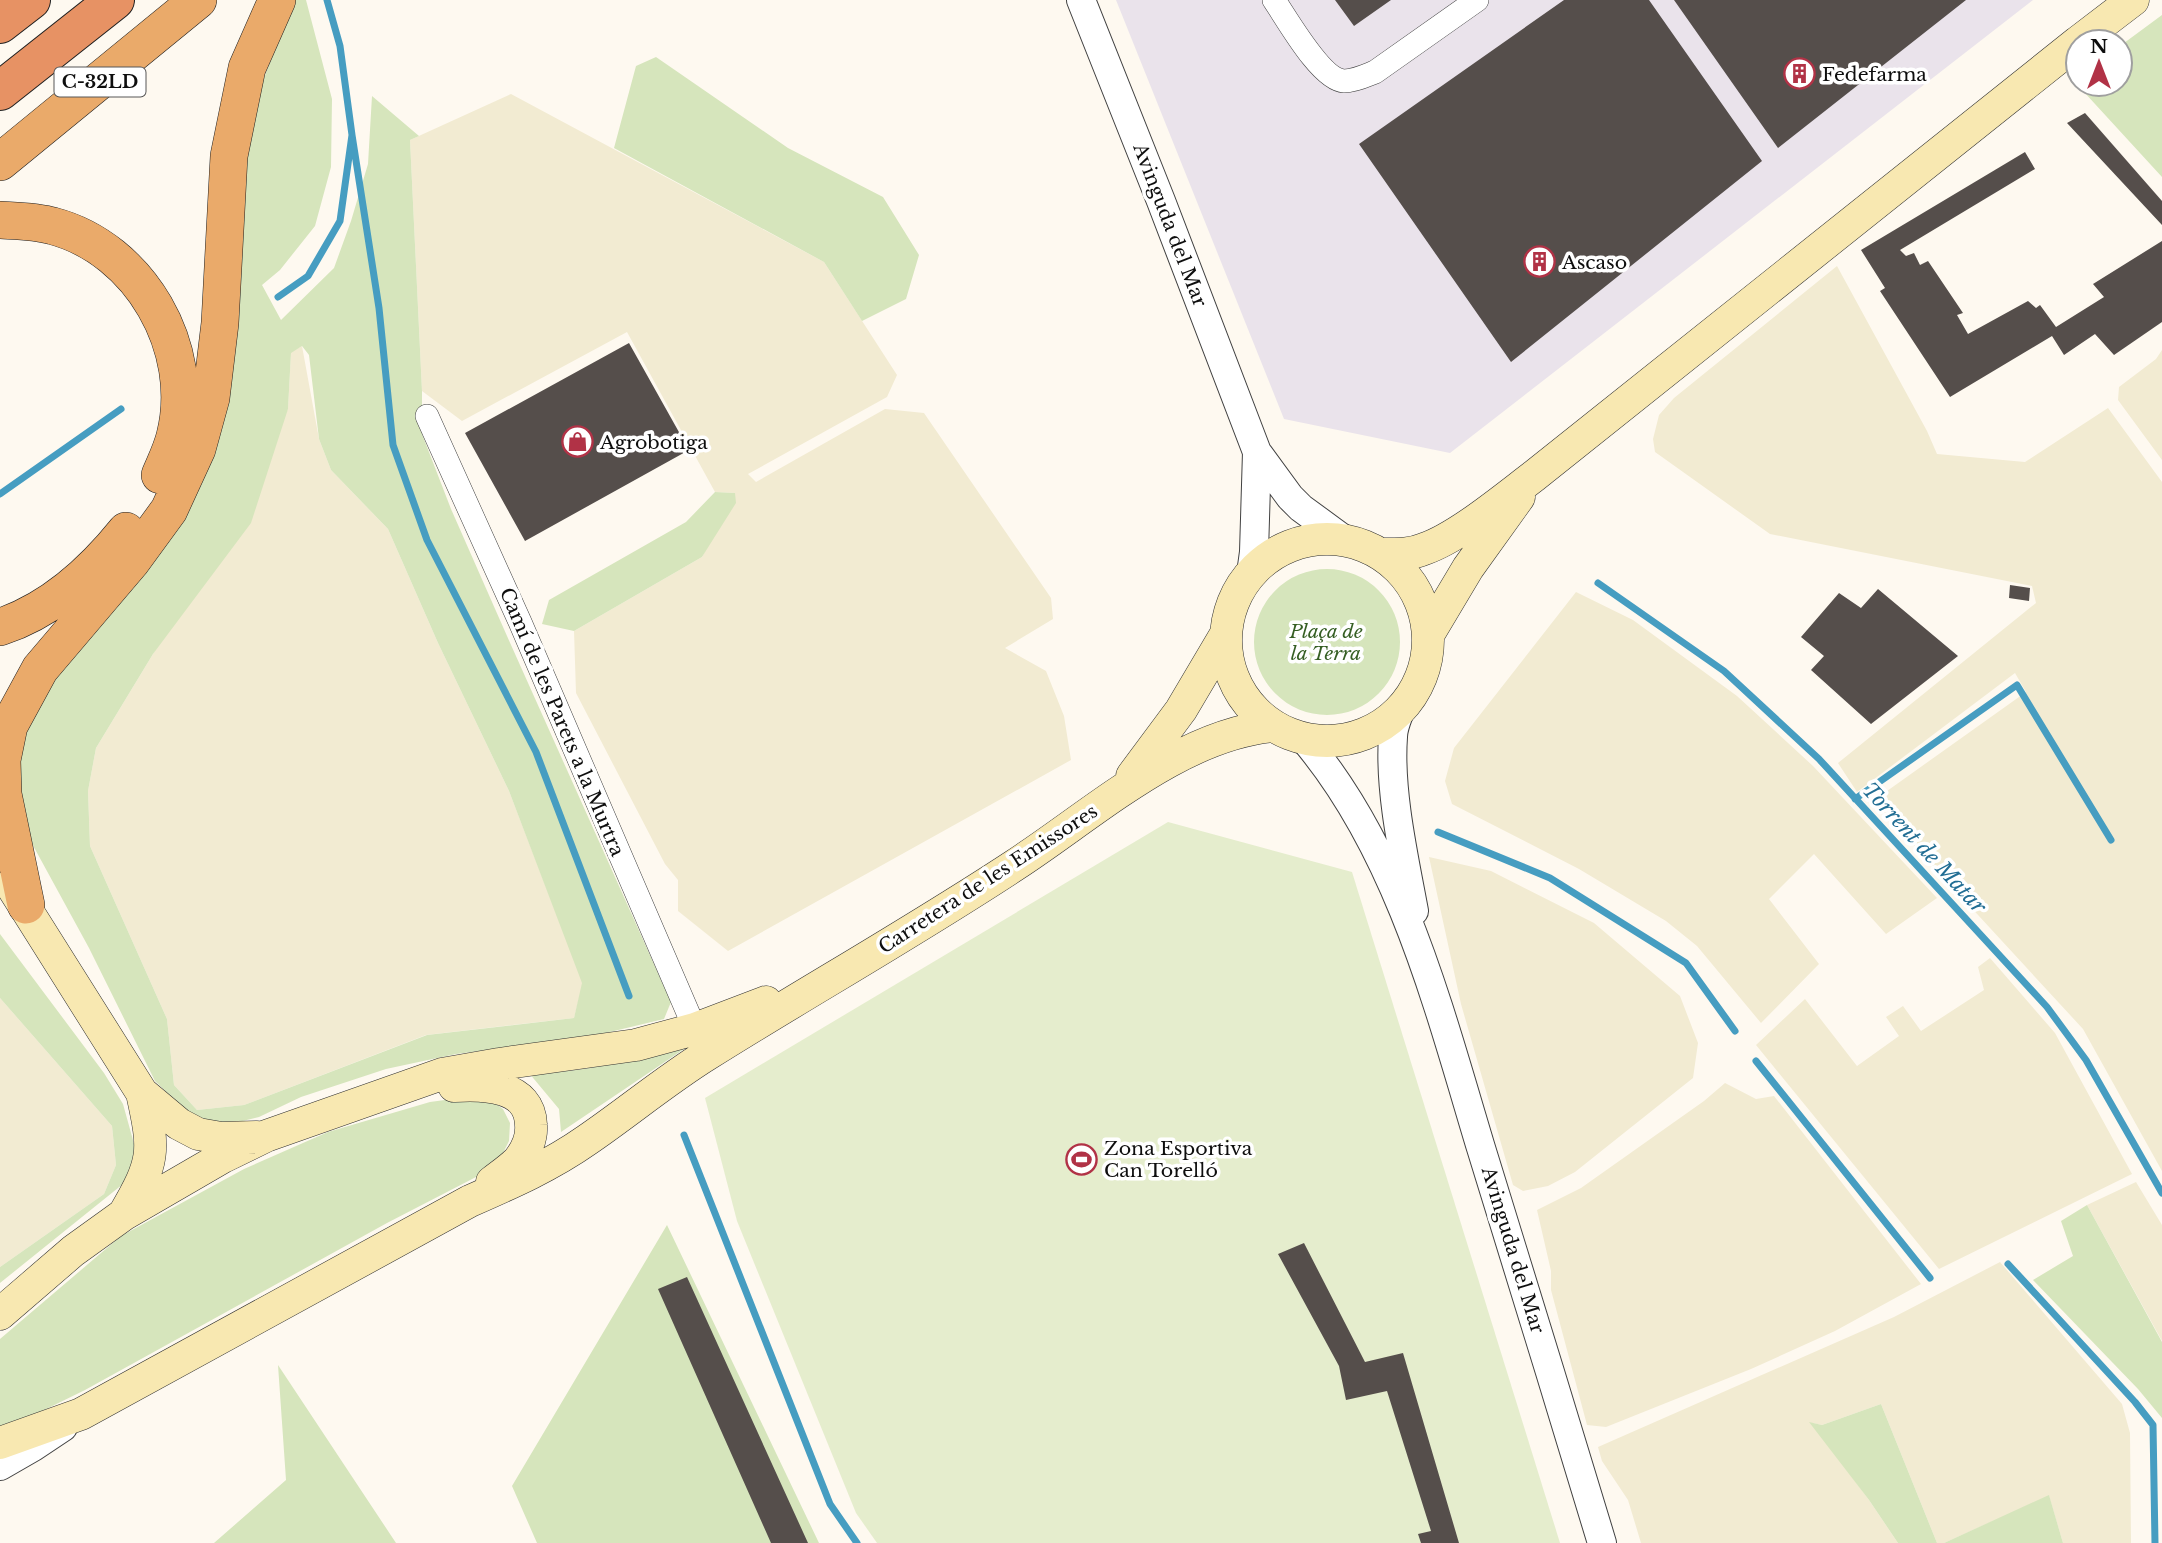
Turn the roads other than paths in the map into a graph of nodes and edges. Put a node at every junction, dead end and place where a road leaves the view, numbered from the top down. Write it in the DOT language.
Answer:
graph roads {
  1 [pos="31,0"];
  2 [pos="115,0"];
  3 [pos="198,0"];
  4 [pos="277,0"];
  5 [pos="1081,0"];
  6 [pos="1274,0"];
  7 [pos="1477,0"];
  8 [pos="2133,0"];
  9 [pos="0,24"];
  10 [pos="2096,28"];
  11 [pos="2064,53"];
  12 [pos="0,91"];
  13 [pos="0,162"];
  14 [pos="0,220"];
  15 [pos="427,416"];
  16 [pos="1257,452"];
  17 [pos="1534,476"];
  18 [pos="1346,541"];
  19 [pos="1381,554"];
  20 [pos="1251,574"];
  21 [pos="0,627"];
  22 [pos="1226,634"];
  23 [pos="1428,635"];
  24 [pos="1400,710"];
  25 [pos="1274,726"];
  26 [pos="1304,738"];
  27 [pos="1120,792"];
  28 [pos="0,869"];
  29 [pos="13,897"];
  30 [pos="1422,958"];
  31 [pos="855,964"];
  32 [pos="695,1029"];
  33 [pos="405,1088"];
  34 [pos="142,1093"];
  35 [pos="266,1136"];
  36 [pos="470,1201"];
  37 [pos="123,1215"];
  38 [pos="0,1314"];
  39 [pos="81,1414"];
  40 [pos="0,1443"];
  41 [pos="0,1466"];
  42 [pos="1602,1543"];
  1 -- 9 [label="highway"];
  2 -- 12 [label="highway"];
  3 -- 13 [label="highway, C-32LD"];
  4 -- 29 [label="highway"];
  5 -- 16 [label="street, Avinguda del Mar"];
  6 -- 7 [label="street"];
  8 -- 10 [label="main road"];
  11 -- 17 [label="main road"];
  14 -- 21 [label="highway"];
  15 -- 32 [label="street, Camí de les Parets a la Murtra"];
  16 -- 18 [label="street, Avinguda del Mar"];
  16 -- 20 [label="street, Avinguda del Mar"];
  17 -- 19 [label="main road"];
  17 -- 23 [label="main road"];
  18 -- 19 [label="main road"];
  18 -- 20 [label="main road"];
  19 -- 23 [label="main road"];
  20 -- 22 [label="main road"];
  22 -- 25 [label="main road"];
  22 -- 27 [label="main road"];
  23 -- 24 [label="main road"];
  24 -- 26 [label="main road"];
  24 -- 30 [label="street, Avinguda del Mar"];
  25 -- 26 [label="main road"];
  25 -- 27 [label="main road"];
  26 -- 30 [label="street, Avinguda del Mar"];
  27 -- 31 [label="main road, Carretera de les Emissores"];
  28 -- 29 [label="main road"];
  29 -- 34 [label="main road"];
  30 -- 42 [label="street, Avinguda del Mar"];
  31 -- 32 [label="main road"];
  31 -- 36 [label="main road"];
  32 -- 33 [label="main road"];
  33 -- 35 [label="main road"];
  33 -- 36 [label="main road"];
  34 -- 35 [label="main road"];
  34 -- 37 [label="main road"];
  35 -- 37 [label="main road"];
  36 -- 39 [label="main road"];
  37 -- 38 [label="main road"];
  39 -- 40 [label="main road"];
  39 -- 41 [label="street"];
}
